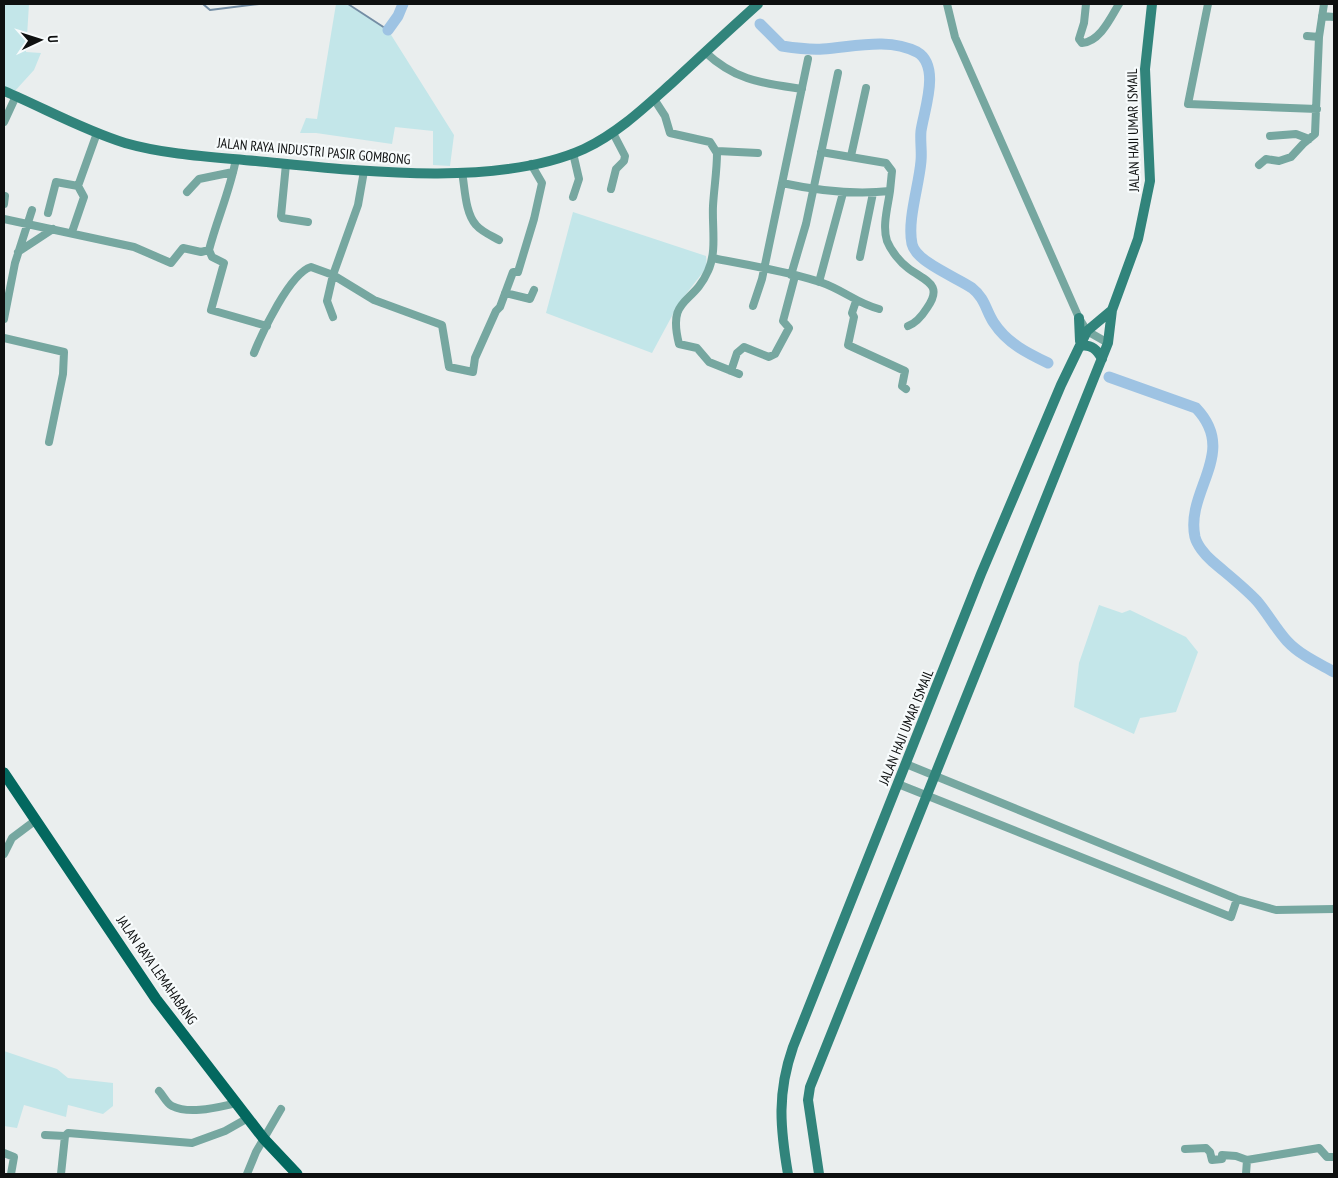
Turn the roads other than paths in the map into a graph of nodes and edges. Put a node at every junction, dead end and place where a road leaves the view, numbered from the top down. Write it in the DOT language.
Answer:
graph roads {
  1 [pos="758,4"];
  2 [pos="947,4"];
  3 [pos="1086,4"];
  4 [pos="1120,4"];
  5 [pos="1208,4"];
  6 [pos="1324,4"];
  7 [pos="1152,6"];
  8 [pos="1322,16"];
  9 [pos="1334,17"];
  10 [pos="1307,36"];
  11 [pos="1319,37"];
  12 [pos="706,52"];
  13 [pos="808,59"];
  14 [pos="838,73"];
  15 [pos="866,88"];
  16 [pos="802,89"];
  17 [pos="4,90"];
  18 [pos="16,96"];
  19 [pos="654,99"];
  20 [pos="1317,109"];
  21 [pos="4,122"];
  22 [pos="613,132"];
  23 [pos="97,133"];
  24 [pos="1270,136"];
  25 [pos="1309,139"];
  26 [pos="717,151"];
  27 [pos="821,152"];
  28 [pos="573,153"];
  29 [pos="758,153"];
  30 [pos="851,156"];
  31 [pos="236,159"];
  32 [pos="286,164"];
  33 [pos="531,164"];
  34 [pos="1259,165"];
  35 [pos="364,171"];
  36 [pos="233,172"];
  37 [pos="462,172"];
  38 [pos="782,183"];
  39 [pos="78,186"];
  40 [pos="611,189"];
  41 [pos="813,190"];
  42 [pos="890,191"];
  43 [pos="187,192"];
  44 [pos="843,193"];
  45 [pos="873,193"];
  46 [pos="573,197"];
  47 [pos="32,210"];
  48 [pos="48,213"];
  49 [pos="4,219"];
  50 [pos="308,222"];
  51 [pos="26,224"];
  52 [pos="53,229"];
  53 [pos="72,232"];
  54 [pos="499,240"];
  55 [pos="209,250"];
  56 [pos="18,252"];
  57 [pos="860,257"];
  58 [pos="712,258"];
  59 [pos="762,269"];
  60 [pos="333,274"];
  61 [pos="793,275"];
  62 [pos="819,282"];
  63 [pos="534,290"];
  64 [pos="505,293"];
  65 [pos="856,302"];
  66 [pos="753,306"];
  67 [pos="879,309"];
  68 [pos="1112,310"];
  69 [pos="333,316"];
  70 [pos="1080,318"];
  71 [pos="4,319"];
  72 [pos="267,326"];
  73 [pos="908,326"];
  74 [pos="1087,331"];
  75 [pos="4,338"];
  76 [pos="1108,343"];
  77 [pos="1078,349"];
  78 [pos="254,353"];
  79 [pos="1101,361"];
  80 [pos="906,389"];
  81 [pos="49,442"];
  82 [pos="906,764"];
  83 [pos="4,774"];
  84 [pos="935,776"];
  85 [pos="898,784"];
  86 [pos="928,796"];
  87 [pos="36,820"];
  88 [pos="4,854"];
  89 [pos="1237,899"];
  90 [pos="1334,909"];
  91 [pos="159,1091"];
  92 [pos="236,1104"];
  93 [pos="281,1109"];
  94 [pos="248,1118"];
  95 [pos="45,1135"];
  96 [pos="65,1136"];
  97 [pos="264,1139"];
  98 [pos="1185,1149"];
  99 [pos="4,1153"];
  100 [pos="1334,1157"];
  101 [pos="1247,1160"];
  102 [pos="14,1173"];
  103 [pos="61,1174"];
  104 [pos="246,1174"];
  105 [pos="297,1174"];
  106 [pos="788,1174"];
  107 [pos="819,1174"];
  108 [pos="1246,1174"];
  1 -- 12 [label="main road, JALAN RAYA INDUSTRI PASIR GOMBONG"];
  2 -- 70 [label="street"];
  3 -- 4 [label="street"];
  5 -- 20 [label="street"];
  6 -- 8 [label="street"];
  7 -- 68 [label="main road, JALAN HAJI UMAR ISMAIL"];
  8 -- 9 [label="street"];
  8 -- 11 [label="street"];
  10 -- 11 [label="street"];
  11 -- 20 [label="street"];
  12 -- 16 [label="street"];
  12 -- 19 [label="main road, JALAN RAYA INDUSTRI PASIR GOMBONG"];
  13 -- 16 [label="street"];
  14 -- 27 [label="street"];
  15 -- 30 [label="street"];
  16 -- 38 [label="street"];
  17 -- 18 [label="main road, JALAN RAYA INDUSTRI PASIR GOMBONG"];
  18 -- 21 [label="street"];
  18 -- 23 [label="main road, JALAN RAYA INDUSTRI PASIR GOMBONG"];
  19 -- 22 [label="main road, JALAN RAYA INDUSTRI PASIR GOMBONG"];
  19 -- 26 [label="street"];
  20 -- 25 [label="street"];
  22 -- 28 [label="main road, JALAN RAYA INDUSTRI PASIR GOMBONG"];
  22 -- 40 [label="street"];
  23 -- 31 [label="main road, JALAN RAYA INDUSTRI PASIR GOMBONG"];
  23 -- 39 [label="street"];
  24 -- 25 [label="street"];
  25 -- 34 [label="street"];
  26 -- 29 [label="street"];
  26 -- 58 [label="street"];
  27 -- 30 [label="street"];
  27 -- 41 [label="street"];
  28 -- 33 [label="main road, JALAN RAYA INDUSTRI PASIR GOMBONG"];
  28 -- 46 [label="street"];
  30 -- 42 [label="street"];
  31 -- 32 [label="main road, JALAN RAYA INDUSTRI PASIR GOMBONG"];
  31 -- 36 [label="street"];
  32 -- 35 [label="main road, JALAN RAYA INDUSTRI PASIR GOMBONG"];
  32 -- 50 [label="street"];
  33 -- 37 [label="main road, JALAN RAYA INDUSTRI PASIR GOMBONG"];
  33 -- 64 [label="street"];
  35 -- 37 [label="main road, JALAN RAYA INDUSTRI PASIR GOMBONG"];
  35 -- 60 [label="street"];
  36 -- 43 [label="street"];
  36 -- 55 [label="street"];
  37 -- 54 [label="street"];
  38 -- 41 [label="street"];
  38 -- 59 [label="street"];
  39 -- 48 [label="street"];
  39 -- 53 [label="street"];
  41 -- 44 [label="street"];
  41 -- 61 [label="street"];
  42 -- 45 [label="street"];
  42 -- 73 [label="street"];
  44 -- 45 [label="street"];
  44 -- 62 [label="street"];
  45 -- 57 [label="street"];
  47 -- 51 [label="street"];
  49 -- 51 [label="street"];
  51 -- 52 [label="street"];
  51 -- 56 [label="street"];
  52 -- 53 [label="street"];
  52 -- 56 [label="street"];
  53 -- 55 [label="street"];
  55 -- 72 [label="street"];
  56 -- 71 [label="street"];
  58 -- 59 [label="street"];
  58 -- 61 [label="street"];
  59 -- 61 [label="street"];
  59 -- 66 [label="street"];
  60 -- 64 [label="street"];
  60 -- 69 [label="street"];
  60 -- 72 [label="street"];
  61 -- 62 [label="street"];
  62 -- 65 [label="street"];
  63 -- 64 [label="street"];
  65 -- 67 [label="street"];
  65 -- 80 [label="street"];
  68 -- 74 [label="main road, JALAN HAJI UMAR ISMAIL"];
  68 -- 76 [label="main road, JALAN HAJI UMAR ISMAIL"];
  70 -- 74 [label="street"];
  70 -- 77 [label="main road"];
  72 -- 78 [label="street"];
  74 -- 76 [label="street"];
  74 -- 77 [label="main road, JALAN HAJI UMAR ISMAIL"];
  75 -- 81 [label="street"];
  76 -- 79 [label="main road, JALAN HAJI UMAR ISMAIL"];
  77 -- 79 [label="main road"];
  77 -- 82 [label="main road, JALAN HAJI UMAR ISMAIL"];
  79 -- 84 [label="main road, JALAN HAJI UMAR ISMAIL"];
  82 -- 84 [label="street"];
  82 -- 85 [label="main road, JALAN HAJI UMAR ISMAIL"];
  83 -- 87 [label="main road, JALAN RAYA LEMAHABANG"];
  84 -- 86 [label="main road, JALAN HAJI UMAR ISMAIL"];
  84 -- 89 [label="street"];
  85 -- 86 [label="street"];
  85 -- 106 [label="main road, JALAN HAJI UMAR ISMAIL"];
  86 -- 89 [label="street"];
  86 -- 107 [label="main road, JALAN HAJI UMAR ISMAIL"];
  87 -- 88 [label="street"];
  87 -- 92 [label="main road, JALAN RAYA LEMAHABANG"];
  89 -- 90 [label="street"];
  91 -- 92 [label="street"];
  92 -- 94 [label="main road, JALAN RAYA LEMAHABANG"];
  93 -- 97 [label="street"];
  94 -- 96 [label="street"];
  94 -- 97 [label="main road, JALAN RAYA LEMAHABANG"];
  95 -- 96 [label="street"];
  96 -- 103 [label="street"];
  97 -- 104 [label="street"];
  97 -- 105 [label="main road, JALAN RAYA LEMAHABANG"];
  98 -- 101 [label="street"];
  99 -- 102 [label="street"];
  100 -- 101 [label="street"];
  101 -- 108 [label="street"];
}
